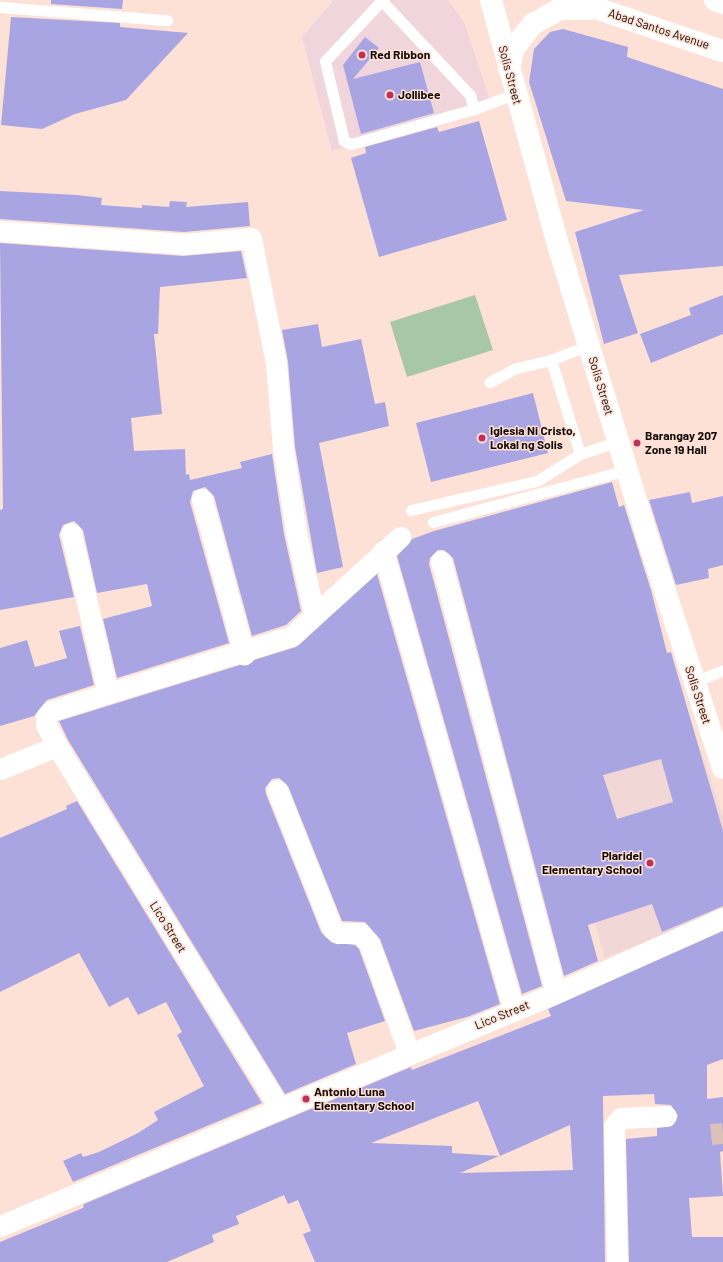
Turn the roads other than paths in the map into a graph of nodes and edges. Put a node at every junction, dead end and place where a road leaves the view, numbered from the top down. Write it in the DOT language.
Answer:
graph roads {
  1 [pos="382,0"];
  2 [pos="491,0"];
  3 [pos="572,0"];
  4 [pos="715,0"];
  5 [pos="723,3"];
  6 [pos="0,7"];
  7 [pos="606,12"];
  8 [pos="167,20"];
  9 [pos="723,51"];
  10 [pos="513,84"];
  11 [pos="474,109"];
  12 [pos="0,231"];
  13 [pos="588,345"];
  14 [pos="551,360"];
  15 [pos="490,382"];
  16 [pos="619,441"];
  17 [pos="580,454"];
  18 [pos="627,470"];
  19 [pos="202,499"];
  20 [pos="411,510"];
  21 [pos="433,522"];
  22 [pos="71,533"];
  23 [pos="400,537"];
  24 [pos="383,551"];
  25 [pos="441,561"];
  26 [pos="314,614"];
  27 [pos="244,654"];
  28 [pos="723,670"];
  29 [pos="694,682"];
  30 [pos="108,693"];
  31 [pos="57,746"];
  32 [pos="723,768"];
  33 [pos="0,769"];
  34 [pos="277,790"];
  35 [pos="723,918"];
  36 [pos="556,993"];
  37 [pos="514,1010"];
  38 [pos="409,1054"];
  39 [pos="279,1107"];
  40 [pos="666,1116"];
  41 [pos="0,1226"];
  42 [pos="617,1262"];
  1 -- 11 [label="lane"];
  1 -- 11 [label="lane"];
  2 -- 10 [label="street, Solis Street"];
  3 -- 7 [label="street, Abad Santos Avenue"];
  4 -- 5 [label="street"];
  6 -- 8 [label="lane"];
  7 -- 9 [label="street, Abad Santos Avenue"];
  7 -- 10 [label="street"];
  10 -- 11 [label="lane"];
  10 -- 13 [label="street, Solis Street"];
  12 -- 26 [label="street"];
  13 -- 14 [label="lane"];
  13 -- 16 [label="street, Solis Street"];
  14 -- 15 [label="lane"];
  14 -- 17 [label="lane"];
  16 -- 17 [label="lane"];
  16 -- 18 [label="street, Solis Street"];
  17 -- 20 [label="lane"];
  18 -- 21 [label="lane"];
  18 -- 29 [label="street, Solis Street"];
  19 -- 27 [label="street"];
  22 -- 30 [label="street"];
  23 -- 24 [label="street"];
  24 -- 26 [label="street"];
  24 -- 37 [label="street"];
  25 -- 36 [label="street"];
  26 -- 27 [label="street"];
  27 -- 30 [label="street"];
  28 -- 29 [label="lane"];
  29 -- 32 [label="street, Solis Street"];
  30 -- 31 [label="street, Lico Street"];
  31 -- 33 [label="street"];
  31 -- 39 [label="street, Lico Street"];
  34 -- 38 [label="street"];
  35 -- 36 [label="street, Lico Street"];
  36 -- 37 [label="street, Lico Street"];
  37 -- 38 [label="street, Lico Street"];
  38 -- 39 [label="street, Lico Street"];
  39 -- 41 [label="street, Lico Street"];
  40 -- 42 [label="street"];
}
